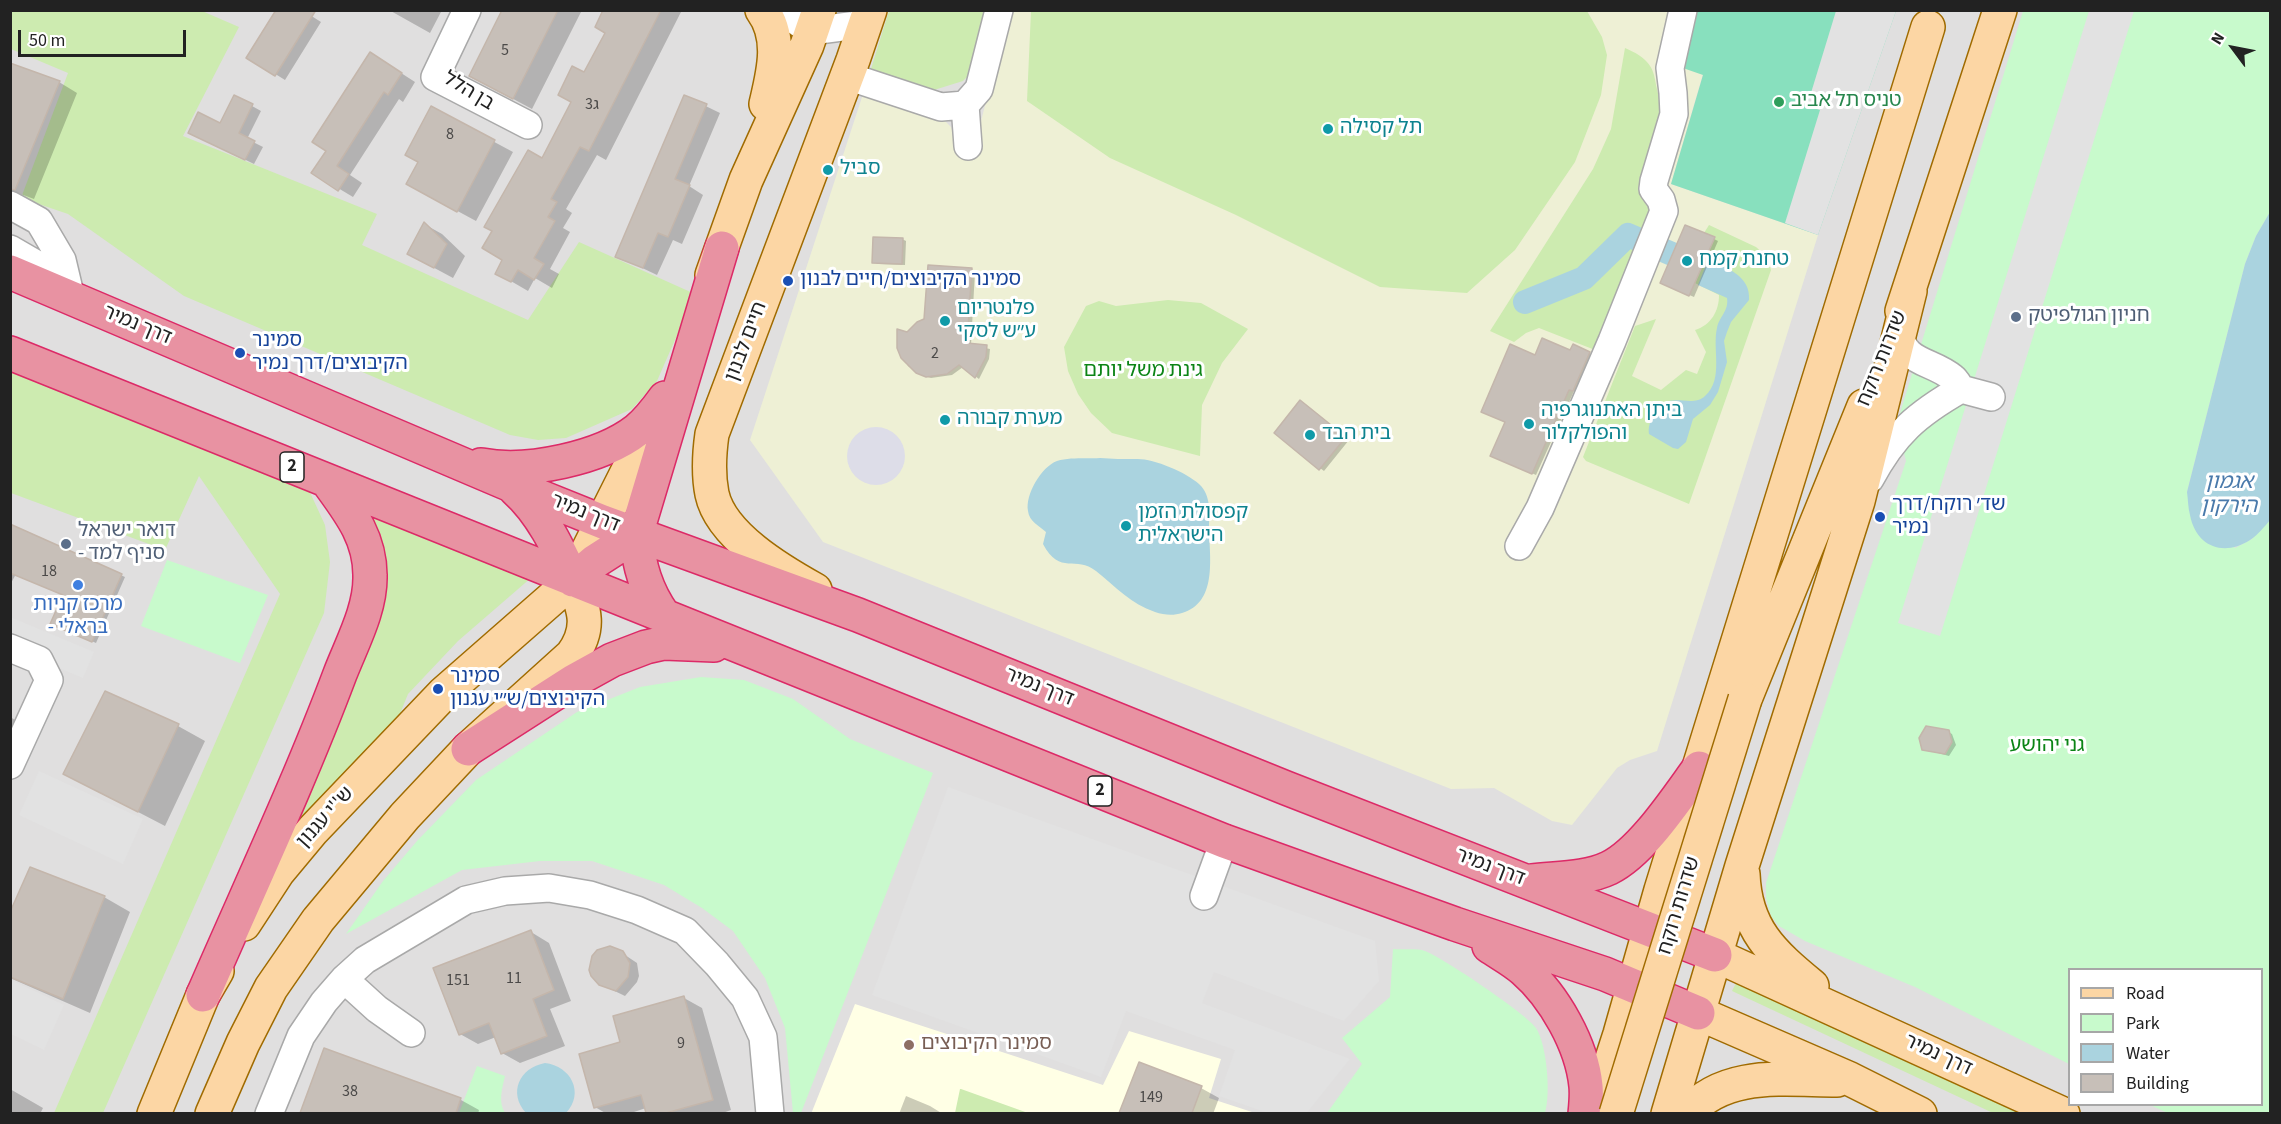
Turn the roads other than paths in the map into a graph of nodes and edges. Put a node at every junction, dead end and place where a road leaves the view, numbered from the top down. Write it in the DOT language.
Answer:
graph roads {
  1 [pos="466,10"];
  2 [pos="762,10"];
  3 [pos="779,10"];
  4 [pos="999,10"];
  5 [pos="1683,10"];
  6 [pos="2000,10"];
  7 [pos="821,17"];
  8 [pos="867,17"];
  9 [pos="1930,19"];
  10 [pos="847,76"];
  11 [pos="965,105"];
  12 [pos="528,125"];
  13 [pos="968,146"];
  14 [pos="746,180"];
  15 [pos="10,206"];
  16 [pos="10,225"];
  17 [pos="722,248"];
  18 [pos="10,249"];
  19 [pos="10,272"];
  20 [pos="67,280"];
  21 [pos="1910,291"];
  22 [pos="1899,330"];
  23 [pos="10,353"];
  24 [pos="1961,389"];
  25 [pos="1991,397"];
  26 [pos="665,398"];
  27 [pos="459,461"];
  28 [pos="328,482"];
  29 [pos="511,484"];
  30 [pos="1858,501"];
  31 [pos="603,522"];
  32 [pos="636,535"];
  33 [pos="1520,546"];
  34 [pos="573,580"];
  35 [pos="858,615"];
  36 [pos="664,616"];
  37 [pos="740,647"];
  38 [pos="10,648"];
  39 [pos="1745,699"];
  40 [pos="468,749"];
  41 [pos="10,765"];
  42 [pos="1699,768"];
  43 [pos="1224,841"];
  44 [pos="1742,866"];
  45 [pos="1525,882"];
  46 [pos="1204,896"];
  47 [pos="1455,924"];
  48 [pos="1650,929"];
  49 [pos="1715,955"];
  50 [pos="344,979"];
  51 [pos="1633,986"];
  52 [pos="203,995"];
  53 [pos="1698,1013"];
  54 [pos="1868,1023"];
  55 [pos="411,1033"];
  56 [pos="1850,1080"];
  57 [pos="221,1107"];
  58 [pos="154,1113"];
  59 [pos="269,1113"];
  60 [pos="770,1113"];
  61 [pos="1585,1113"];
  62 [pos="1594,1113"];
  63 [pos="1616,1113"];
  64 [pos="1668,1113"];
  65 [pos="1687,1113"];
  66 [pos="1920,1113"];
  67 [pos="2063,1113"];
  1 -- 12 [label="street, בן הלל"];
  2 -- 14 [label="main road"];
  3 -- 7 [label="street"];
  4 -- 11 [label="street"];
  5 -- 33 [label="street"];
  6 -- 21 [label="main road, שדרות רוקח"];
  7 -- 8 [label="street"];
  7 -- 14 [label="main road"];
  8 -- 10 [label="main road, חיים לבנון"];
  9 -- 39 [label="main road, שדרות רוקח"];
  9 -- 42 [label="main road"];
  10 -- 11 [label="street"];
  10 -- 35 [label="main road, חיים לבנון"];
  11 -- 13 [label="street"];
  14 -- 17 [label="main road"];
  15 -- 20 [label="street"];
  16 -- 20 [label="street"];
  17 -- 26 [label="main road"];
  17 -- 32 [label="highway"];
  18 -- 20 [label="street"];
  19 -- 20 [label="highway, דרך נמיר"];
  20 -- 27 [label="highway, דרך נמיר"];
  21 -- 22 [label="main road"];
  21 -- 39 [label="main road, שדרות רוקח"];
  22 -- 24 [label="street"];
  22 -- 30 [label="main road"];
  23 -- 28 [label="highway, 2"];
  24 -- 25 [label="street"];
  24 -- 30 [label="street"];
  26 -- 27 [label="highway"];
  26 -- 31 [label="main road"];
  27 -- 29 [label="highway, דרך נמיר"];
  28 -- 34 [label="highway, 2"];
  28 -- 52 [label="highway"];
  29 -- 31 [label="highway, דרך נמיר"];
  29 -- 34 [label="highway"];
  30 -- 44 [label="main road"];
  31 -- 32 [label="highway, דרך נמיר"];
  31 -- 34 [label="main road, ש''י עגנון"];
  32 -- 34 [label="highway"];
  32 -- 35 [label="highway, דרך נמיר"];
  32 -- 36 [label="highway"];
  34 -- 36 [label="highway, 2"];
  34 -- 40 [label="main road"];
  34 -- 52 [label="main road, ש''י עגנון"];
  35 -- 45 [label="highway, דרך נמיר"];
  36 -- 37 [label="highway, 2"];
  37 -- 40 [label="highway"];
  37 -- 43 [label="highway, 2"];
  38 -- 41 [label="street"];
  39 -- 63 [label="main road, שדרות רוקח, bridge"];
  40 -- 57 [label="main road"];
  42 -- 45 [label="highway"];
  42 -- 48 [label="main road"];
  43 -- 46 [label="street"];
  43 -- 47 [label="highway, 2"];
  44 -- 49 [label="main road"];
  44 -- 54 [label="main road"];
  45 -- 48 [label="highway, דרך נמיר"];
  47 -- 51 [label="highway, 2"];
  47 -- 61 [label="highway"];
  48 -- 49 [label="highway, דרך נמיר"];
  48 -- 51 [label="main road"];
  49 -- 53 [label="main road"];
  49 -- 54 [label="main road, דרך נמיר"];
  50 -- 55 [label="street"];
  50 -- 59 [label="street"];
  50 -- 60 [label="street"];
  51 -- 53 [label="highway, 2"];
  51 -- 62 [label="main road"];
  52 -- 58 [label="main road, ש''י עגנון"];
  53 -- 56 [label="main road"];
  53 -- 64 [label="main road"];
  54 -- 67 [label="main road, דרך נמיר"];
  56 -- 65 [label="main road"];
  56 -- 66 [label="main road"];
}
